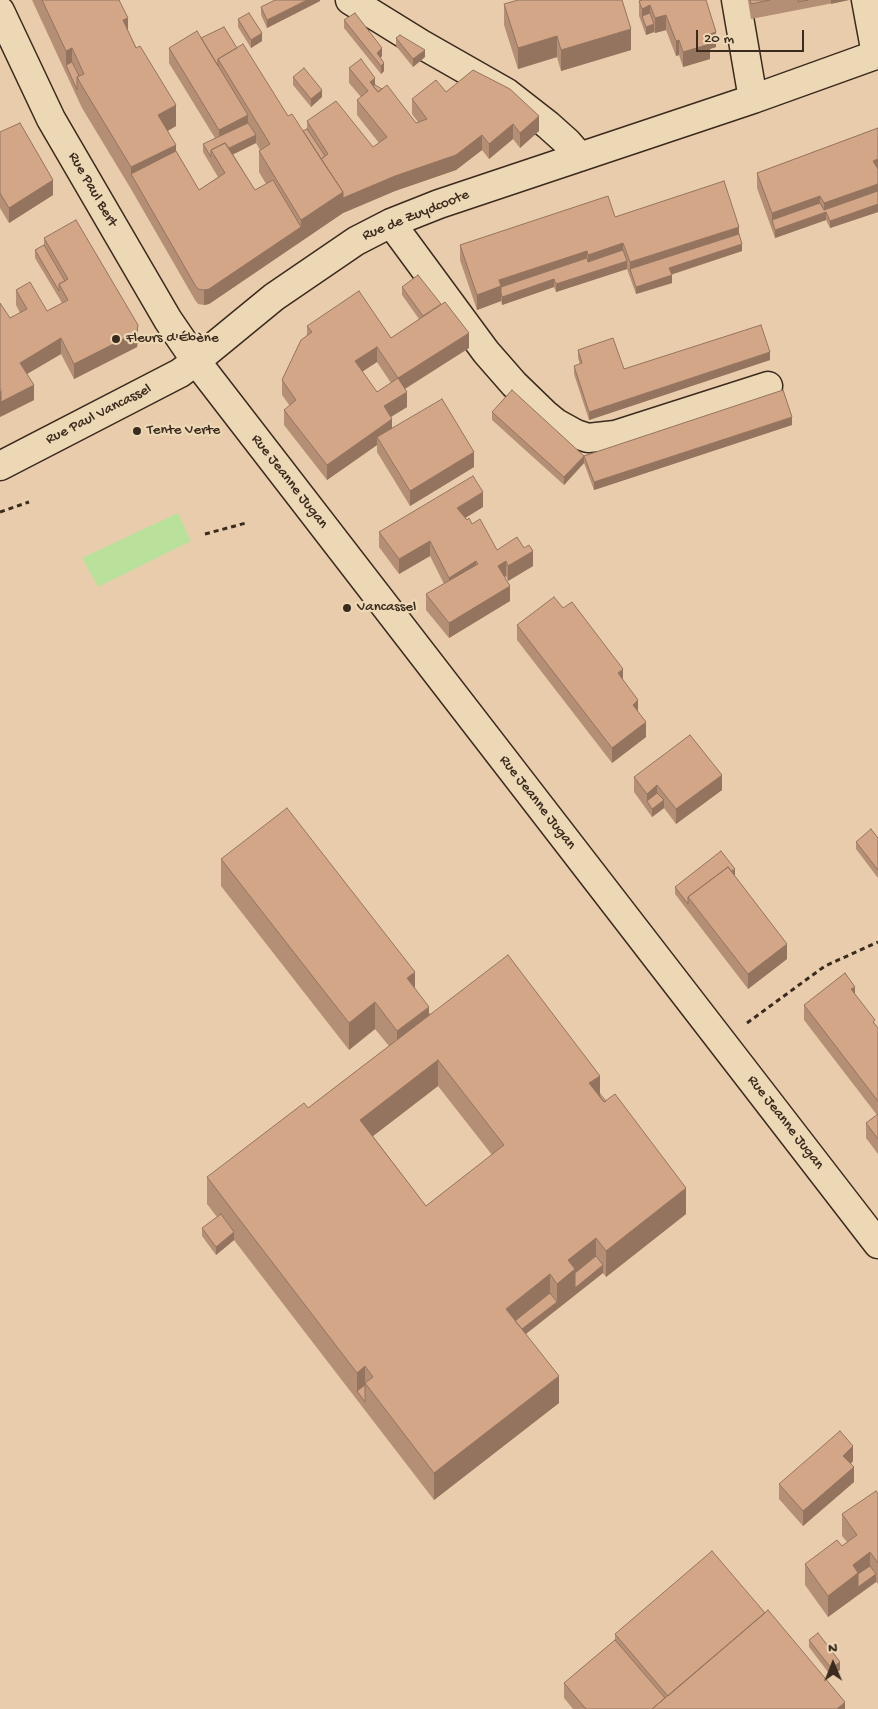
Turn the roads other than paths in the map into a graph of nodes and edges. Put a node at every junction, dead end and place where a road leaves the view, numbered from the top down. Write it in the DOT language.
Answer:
graph roads {
  1 [pos="350,0"];
  2 [pos="736,0"];
  3 [pos="866,0"];
  4 [pos="0,11"];
  5 [pos="877,54"];
  6 [pos="753,99"];
  7 [pos="580,157"];
  8 [pos="392,223"];
  9 [pos="196,361"];
  10 [pos="768,386"];
  11 [pos="0,466"];
  12 [pos="878,1244"];
  1 -- 7 [label="street"];
  2 -- 6 [label="street"];
  3 -- 5 [label="street"];
  4 -- 9 [label="street, Rue Paul Bert"];
  5 -- 6 [label="street, Rue de Zuydcoote"];
  6 -- 7 [label="street, Rue de Zuydcoote"];
  7 -- 8 [label="street, Rue de Zuydcoote"];
  8 -- 9 [label="street, Rue de Zuydcoote"];
  8 -- 10 [label="street"];
  9 -- 11 [label="street, Rue Paul Vancassel"];
  9 -- 12 [label="street, Rue Jeanne Jugan"];
}
